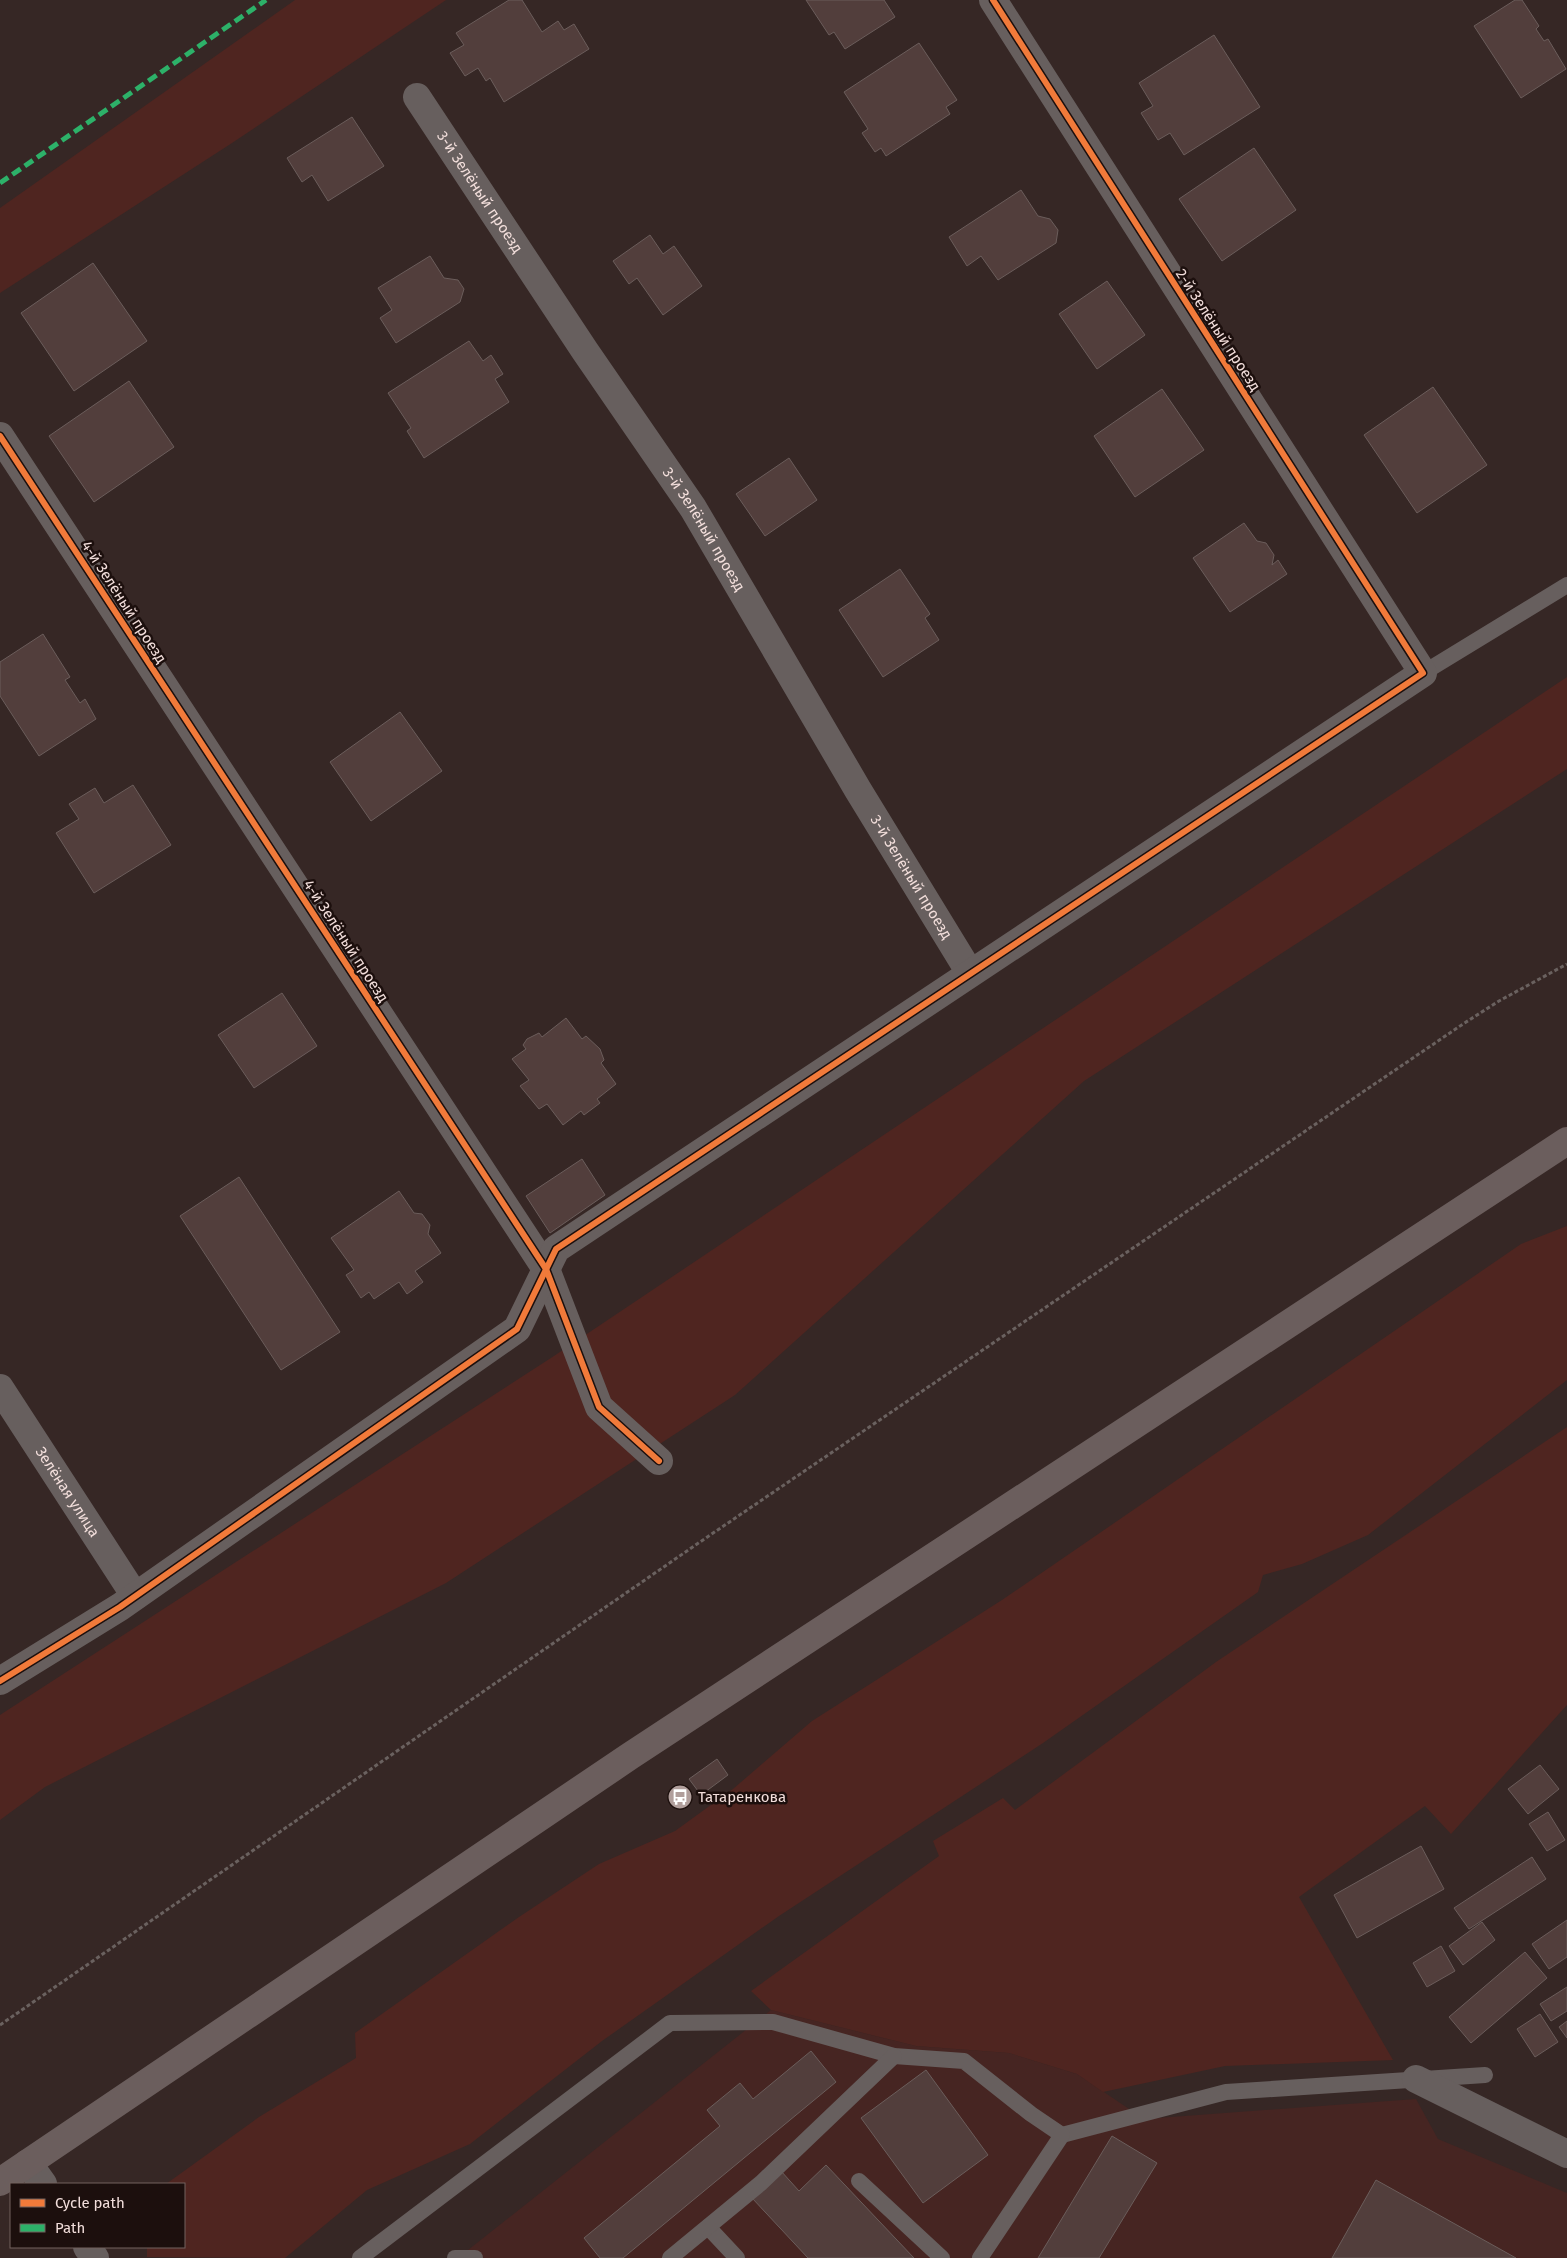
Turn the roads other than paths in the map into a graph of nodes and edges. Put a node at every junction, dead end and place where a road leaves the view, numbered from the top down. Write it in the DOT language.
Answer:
graph roads {
  1 [pos="993,0"];
  2 [pos="417,97"];
  3 [pos="0,436"];
  4 [pos="1567,585"];
  5 [pos="1423,673"];
  6 [pos="970,973"];
  7 [pos="1567,1141"];
  8 [pos="546,1269"];
  9 [pos="0,1388"];
  10 [pos="659,1461"];
  11 [pos="135,1596"];
  12 [pos="0,1681"];
  13 [pos="894,2056"];
  14 [pos="1485,2075"];
  15 [pos="1416,2079"];
  16 [pos="1062,2135"];
  17 [pos="1567,2154"];
  18 [pos="36,2174"];
  19 [pos="859,2181"];
  20 [pos="0,2182"];
  21 [pos="708,2227"];
  22 [pos="360,2258"];
  23 [pos="455,2258"];
  24 [pos="475,2258"];
  25 [pos="670,2258"];
  26 [pos="737,2258"];
  27 [pos="942,2258"];
  28 [pos="980,2258"];
  1 -- 5 [label="street, 2-й Зелёный проезд"];
  2 -- 6 [label="street, 3-й Зелёный проезд"];
  3 -- 8 [label="street, 4-й Зелёный проезд"];
  4 -- 5 [label="lane"];
  5 -- 6 [label="street"];
  6 -- 8 [label="street"];
  7 -- 18 [label="main road"];
  8 -- 10 [label="street, 4-й Зелёный проезд"];
  8 -- 11 [label="street"];
  9 -- 11 [label="street, Зелёная улица"];
  11 -- 12 [label="street"];
  13 -- 16 [label="lane"];
  13 -- 21 [label="lane"];
  13 -- 22 [label="lane"];
  14 -- 15 [label="lane"];
  15 -- 16 [label="lane"];
  15 -- 17 [label="street"];
  16 -- 28 [label="lane"];
  18 -- 20 [label="main road"];
  19 -- 27 [label="lane"];
  21 -- 25 [label="lane"];
  21 -- 26 [label="lane"];
  23 -- 24 [label="lane"];
}
